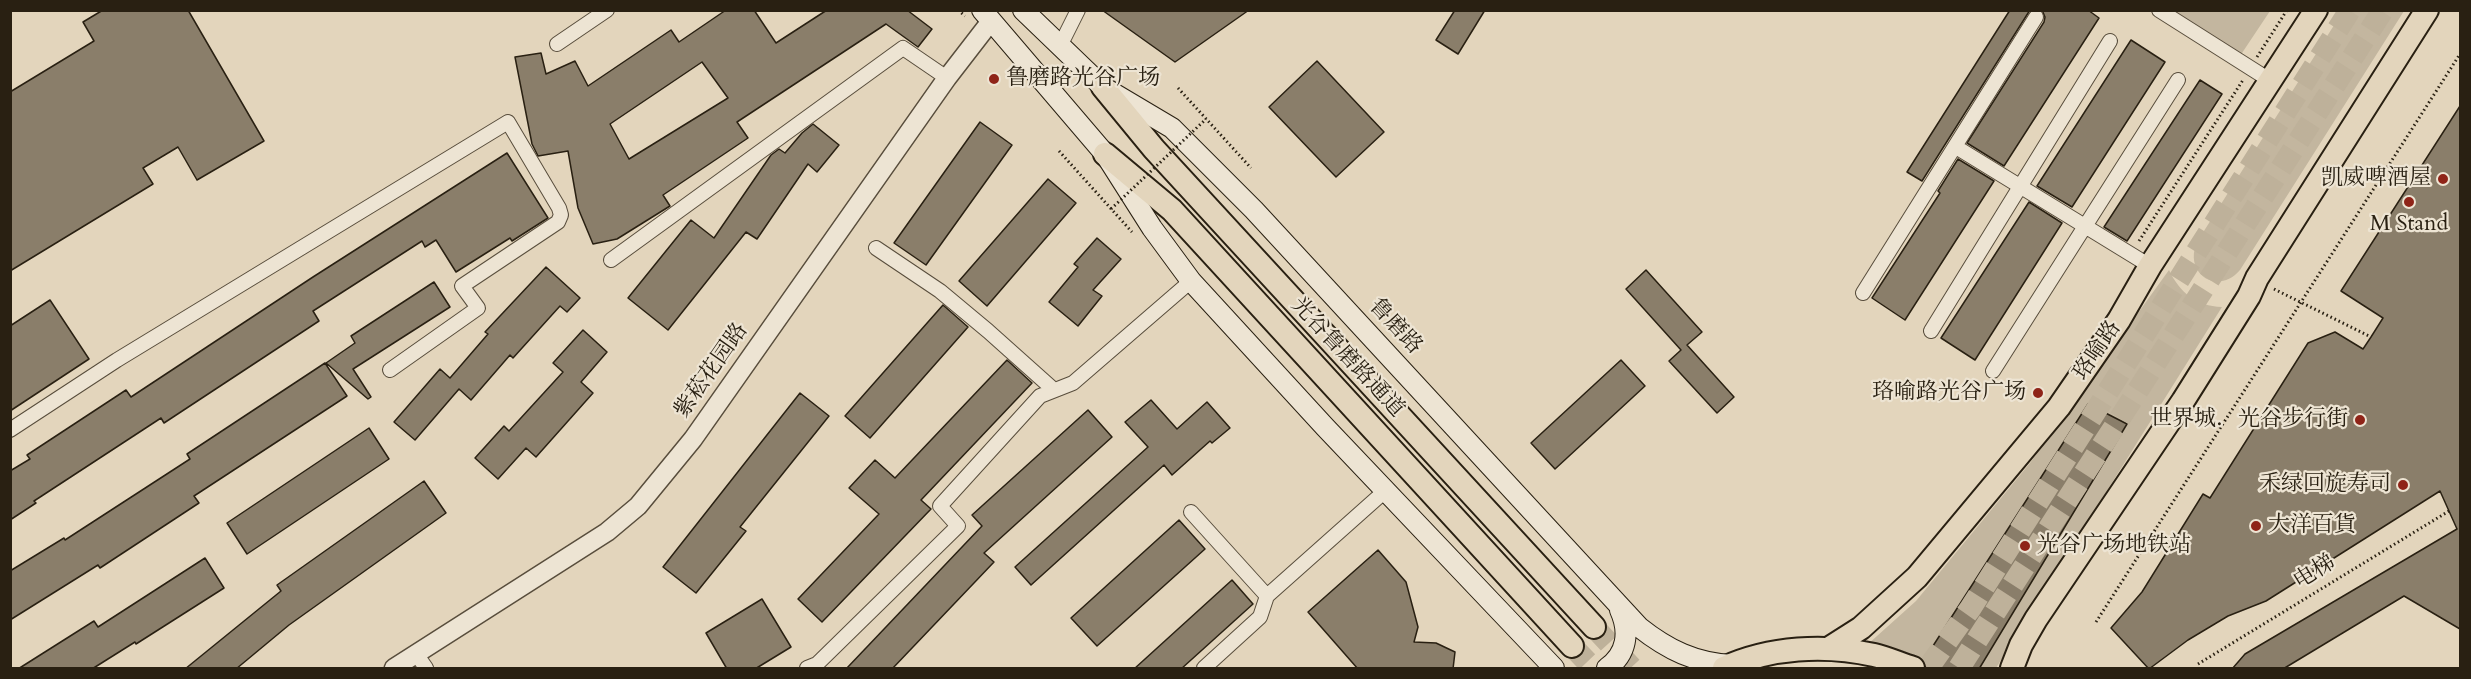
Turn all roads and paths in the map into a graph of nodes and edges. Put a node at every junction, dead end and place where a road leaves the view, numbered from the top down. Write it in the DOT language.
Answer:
graph roads {
  1 [pos="607,10"];
  2 [pos="1023,10"];
  3 [pos="1078,10"];
  4 [pos="2159,10"];
  5 [pos="2287,10"];
  6 [pos="2316,10"];
  7 [pos="2427,10"];
  8 [pos="986,16"];
  9 [pos="2036,17"];
  10 [pos="2110,41"];
  11 [pos="557,44"];
  12 [pos="1060,46"];
  13 [pos="2460,54"];
  14 [pos="2251,68"];
  15 [pos="947,78"];
  16 [pos="2178,80"];
  17 [pos="2271,81"];
  18 [pos="1103,87"];
  19 [pos="1178,88"];
  20 [pos="1206,119"];
  21 [pos="1956,147"];
  22 [pos="1059,151"];
  23 [pos="1105,154"];
  24 [pos="1251,168"];
  25 [pos="2021,186"];
  26 [pos="1111,209"];
  27 [pos="2086,225"];
  28 [pos="1136,237"];
  29 [pos="876,248"];
  30 [pos="2131,254"];
  31 [pos="611,260"];
  32 [pos="2150,266"];
  33 [pos="2257,278"];
  34 [pos="1191,281"];
  35 [pos="1863,293"];
  36 [pos="2302,303"];
  37 [pos="1931,332"];
  38 [pos="2371,337"];
  39 [pos="390,370"];
  40 [pos="1993,371"];
  41 [pos="1054,390"];
  42 [pos="10,430"];
  43 [pos="1385,491"];
  44 [pos="2449,511"];
  45 [pos="1191,512"];
  46 [pos="1267,596"];
  47 [pos="1619,607"];
  48 [pos="2096,622"];
  49 [pos="1594,627"];
  50 [pos="1572,646"];
  51 [pos="1828,649"];
  52 [pos="421,662"];
  53 [pos="2198,664"];
  54 [pos="1554,666"];
  55 [pos="1728,667"];
  56 [pos="394,669"];
  57 [pos="807,669"];
  58 [pos="1204,669"];
  59 [pos="1607,669"];
  60 [pos="1913,669"];
  61 [pos="2012,669"];
  1 -- 11 [label="street"];
  2 -- 12 [label="main road, 鲁磨路"];
  3 -- 12 [label="street"];
  4 -- 14 [label="street"];
  5 -- 14 [label="path"];
  6 -- 17 [label="main road, 珞喻路"];
  7 -- 33 [label="main road"];
  8 -- 15 [label="street, 紫菘花园路"];
  8 -- 23 [label="main road"];
  9 -- 21 [label="street"];
  10 -- 25 [label="street"];
  12 -- 18 [label="main road, 鲁磨路"];
  13 -- 36 [label="path"];
  14 -- 17 [label="street"];
  14 -- 30 [label="path"];
  15 -- 31 [label="street"];
  15 -- 52 [label="street, 紫菘花园路"];
  16 -- 27 [label="street"];
  17 -- 32 [label="main road, 珞喻路"];
  18 -- 47 [label="main road, 鲁磨路"];
  18 -- 49 [label="main road, 光谷鲁磨路通道"];
  19 -- 20 [label="path"];
  20 -- 24 [label="path"];
  20 -- 26 [label="path, bridge"];
  21 -- 25 [label="street"];
  21 -- 35 [label="street"];
  22 -- 26 [label="path"];
  23 -- 34 [label="main road"];
  23 -- 50 [label="main road, 光谷鲁磨路通道"];
  25 -- 27 [label="street"];
  25 -- 37 [label="street"];
  26 -- 28 [label="path"];
  27 -- 30 [label="street"];
  27 -- 40 [label="street"];
  29 -- 41 [label="street"];
  30 -- 32 [label="street"];
  32 -- 51 [label="main road, 珞喻路"];
  33 -- 36 [label="path"];
  33 -- 61 [label="main road"];
  34 -- 41 [label="street"];
  34 -- 43 [label="main road"];
  36 -- 38 [label="path"];
  36 -- 48 [label="path"];
  39 -- 42 [label="street"];
  41 -- 57 [label="street"];
  43 -- 46 [label="street"];
  43 -- 54 [label="main road"];
  44 -- 53 [label="path, 电梯"];
  45 -- 46 [label="street"];
  46 -- 58 [label="street"];
  47 -- 55 [label="main road, 鲁磨路"];
  47 -- 59 [label="main road"];
  51 -- 55 [label="main road"];
  51 -- 60 [label="main road"];
  52 -- 56 [label="street, 紫菘花园路"];
}
